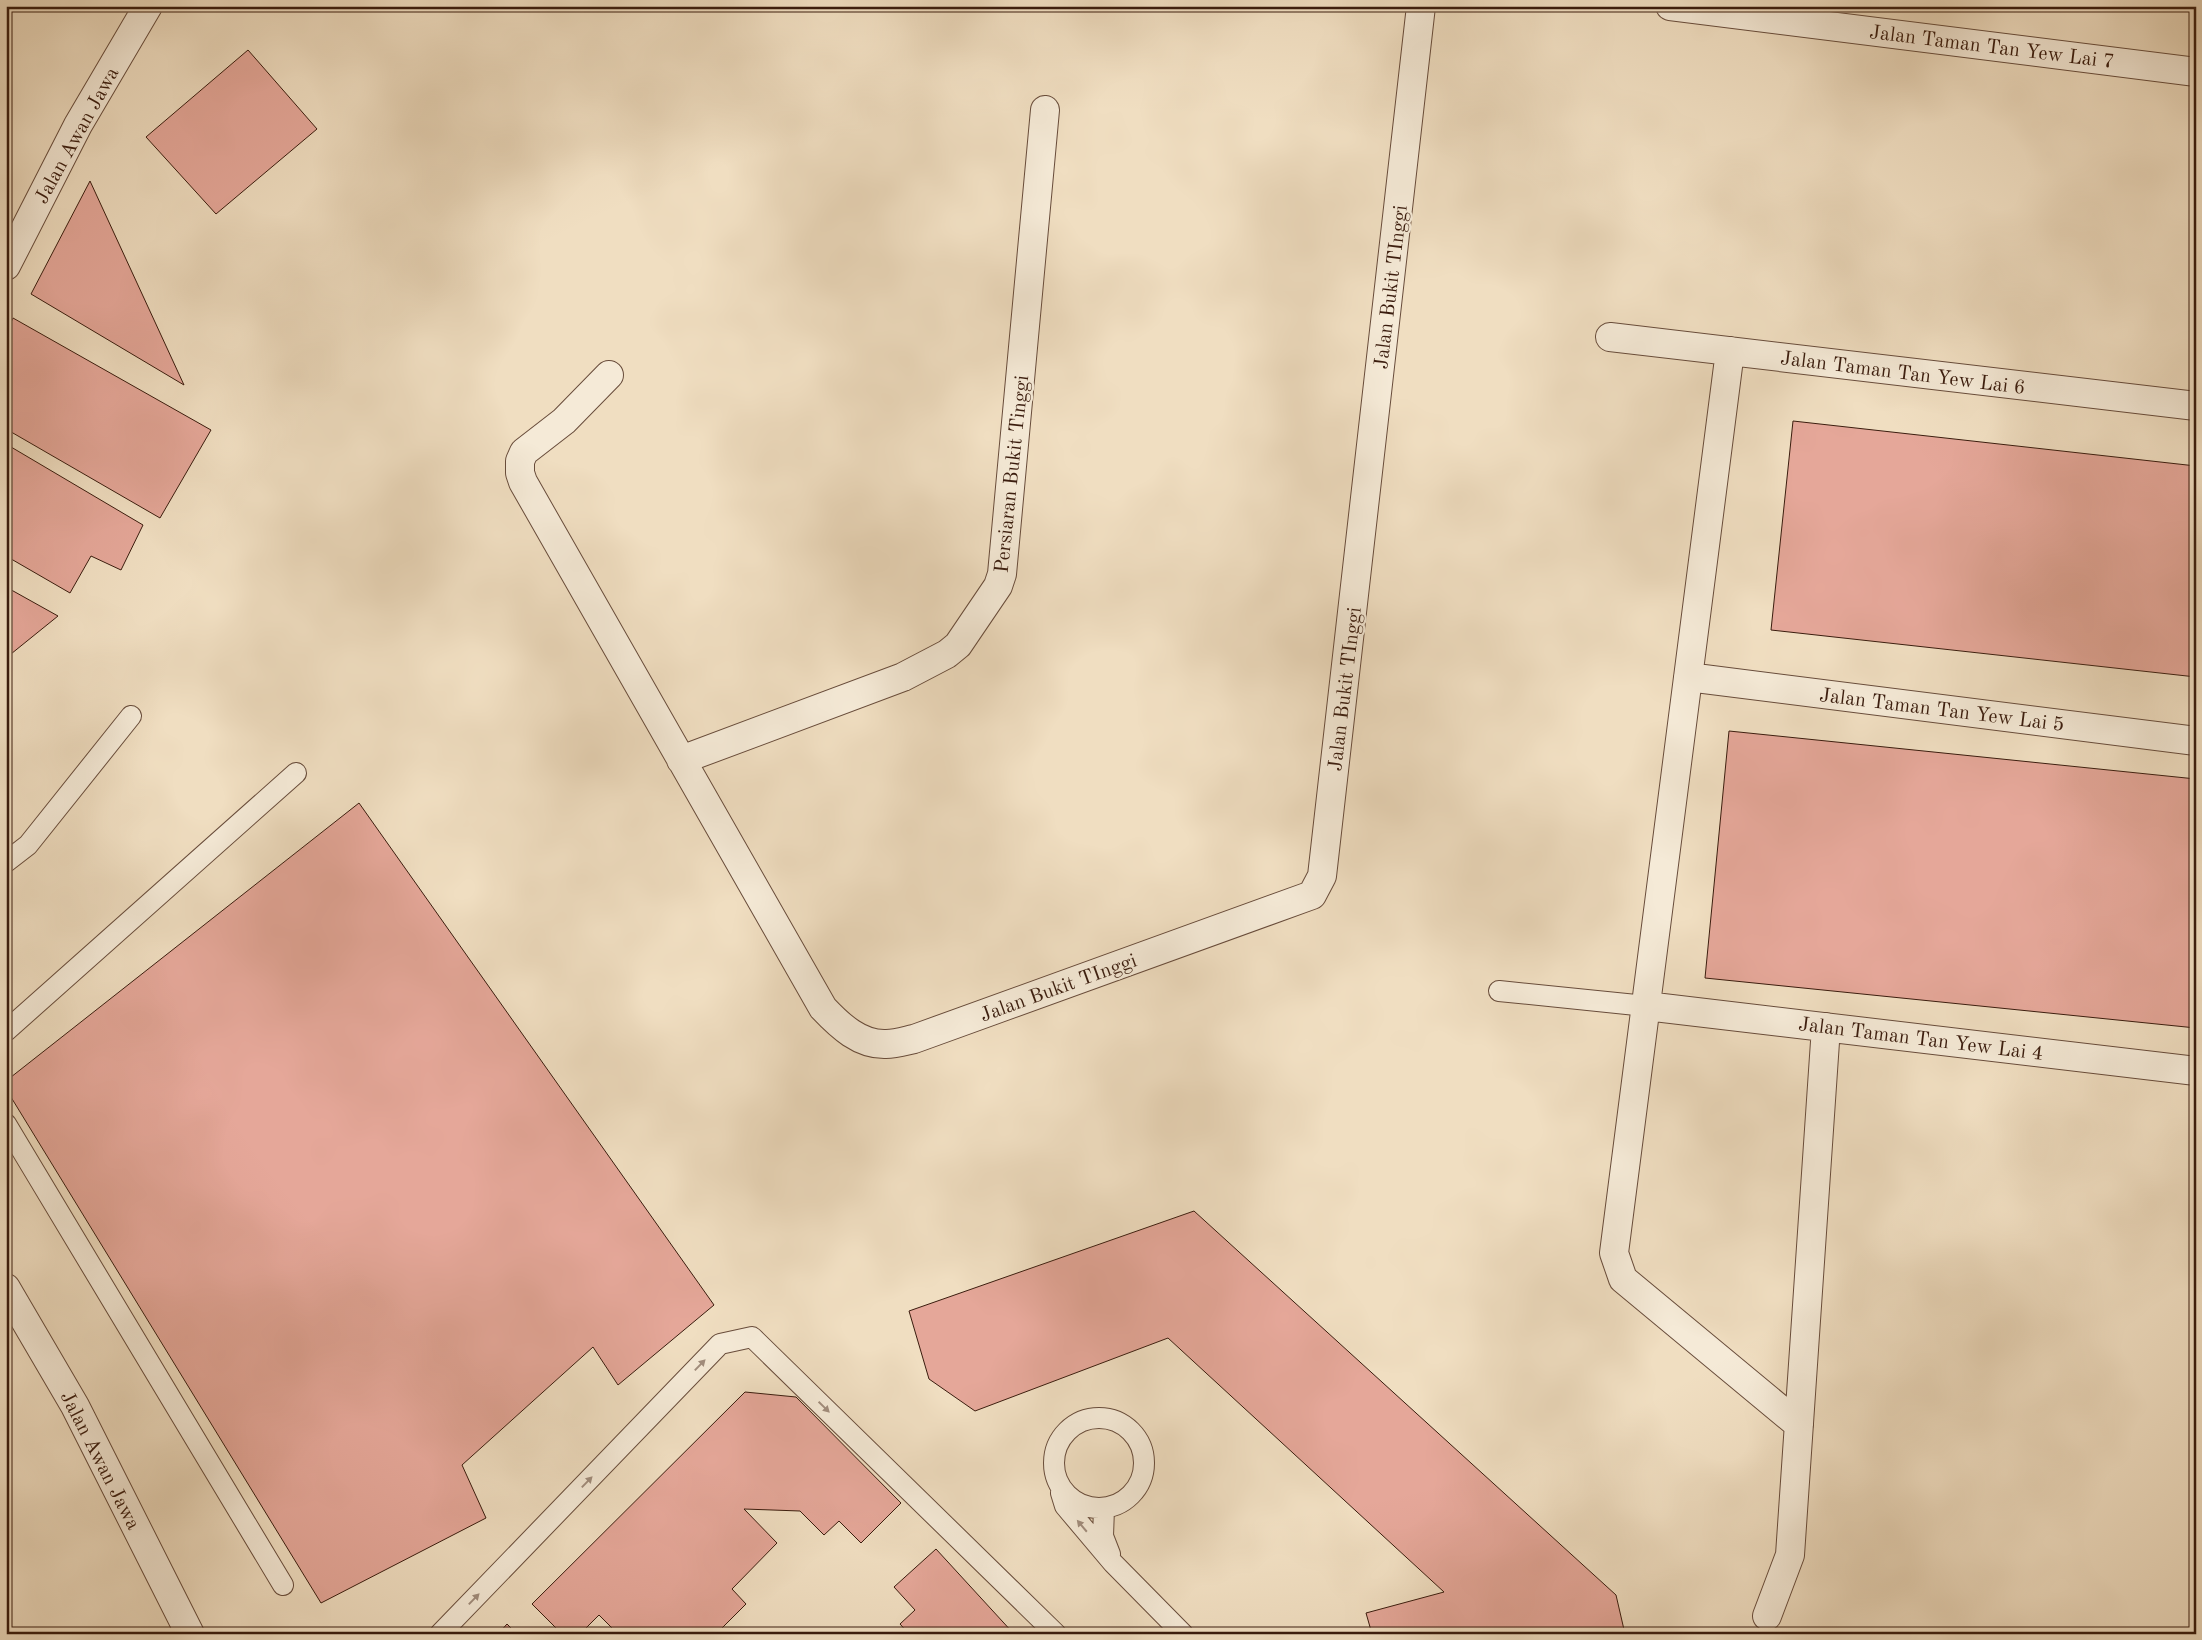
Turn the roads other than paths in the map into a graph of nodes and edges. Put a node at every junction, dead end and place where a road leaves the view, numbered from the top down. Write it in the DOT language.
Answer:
graph roads {
  1 [pos="148,6"];
  2 [pos="1421,6"];
  3 [pos="1670,6"];
  4 [pos="2196,72"];
  5 [pos="1045,110"];
  6 [pos="6,266"];
  7 [pos="1610,338"];
  8 [pos="1730,351"];
  9 [pos="609,375"];
  10 [pos="2196,406"];
  11 [pos="1688,678"];
  12 [pos="131,716"];
  13 [pos="2196,741"];
  14 [pos="681,760"];
  15 [pos="296,772"];
  16 [pos="6,862"];
  17 [pos="1499,991"];
  18 [pos="1646,1006"];
  19 [pos="1826,1027"];
  20 [pos="6,1031"];
  21 [pos="2196,1071"];
  22 [pos="6,1124"];
  23 [pos="6,1288"];
  24 [pos="1799,1425"];
  25 [pos="1058,1482"];
  26 [pos="1104,1509"];
  27 [pos="1113,1563"];
  28 [pos="283,1585"];
  29 [pos="1767,1616"];
  30 [pos="190,1634"];
  31 [pos="440,1634"];
  32 [pos="1056,1634"];
  33 [pos="1183,1634"];
  1 -- 6 [label="street, Jalan Awan Jawa"];
  2 -- 14 [label="street, Jalan Bukit TInggi"];
  3 -- 4 [label="street, Jalan Taman Tan Yew Lai 7"];
  5 -- 14 [label="street, Persiaran Bukit Tinggi"];
  7 -- 8 [label="street, Jalan Taman Tan Yew Lai 6"];
  8 -- 10 [label="street, Jalan Taman Tan Yew Lai 6"];
  8 -- 11 [label="street"];
  9 -- 14 [label="street"];
  11 -- 13 [label="street, Jalan Taman Tan Yew Lai 5"];
  11 -- 18 [label="street"];
  12 -- 16 [label="lane"];
  15 -- 20 [label="lane"];
  17 -- 18 [label="lane"];
  18 -- 19 [label="street, Jalan Taman Tan Yew Lai 4"];
  18 -- 24 [label="street"];
  19 -- 21 [label="street, Jalan Taman Tan Yew Lai 4"];
  19 -- 24 [label="street"];
  22 -- 28 [label="lane"];
  23 -- 30 [label="street, Jalan Awan Jawa"];
  24 -- 29 [label="street"];
  25 -- 26 [label="lane"];
  25 -- 26 [label="lane"];
  27 -- 25 [label="lane, one-way"];
  26 -- 27 [label="lane"];
  27 -- 33 [label="lane"];
  31 -- 32 [label="lane, one-way"];
}
